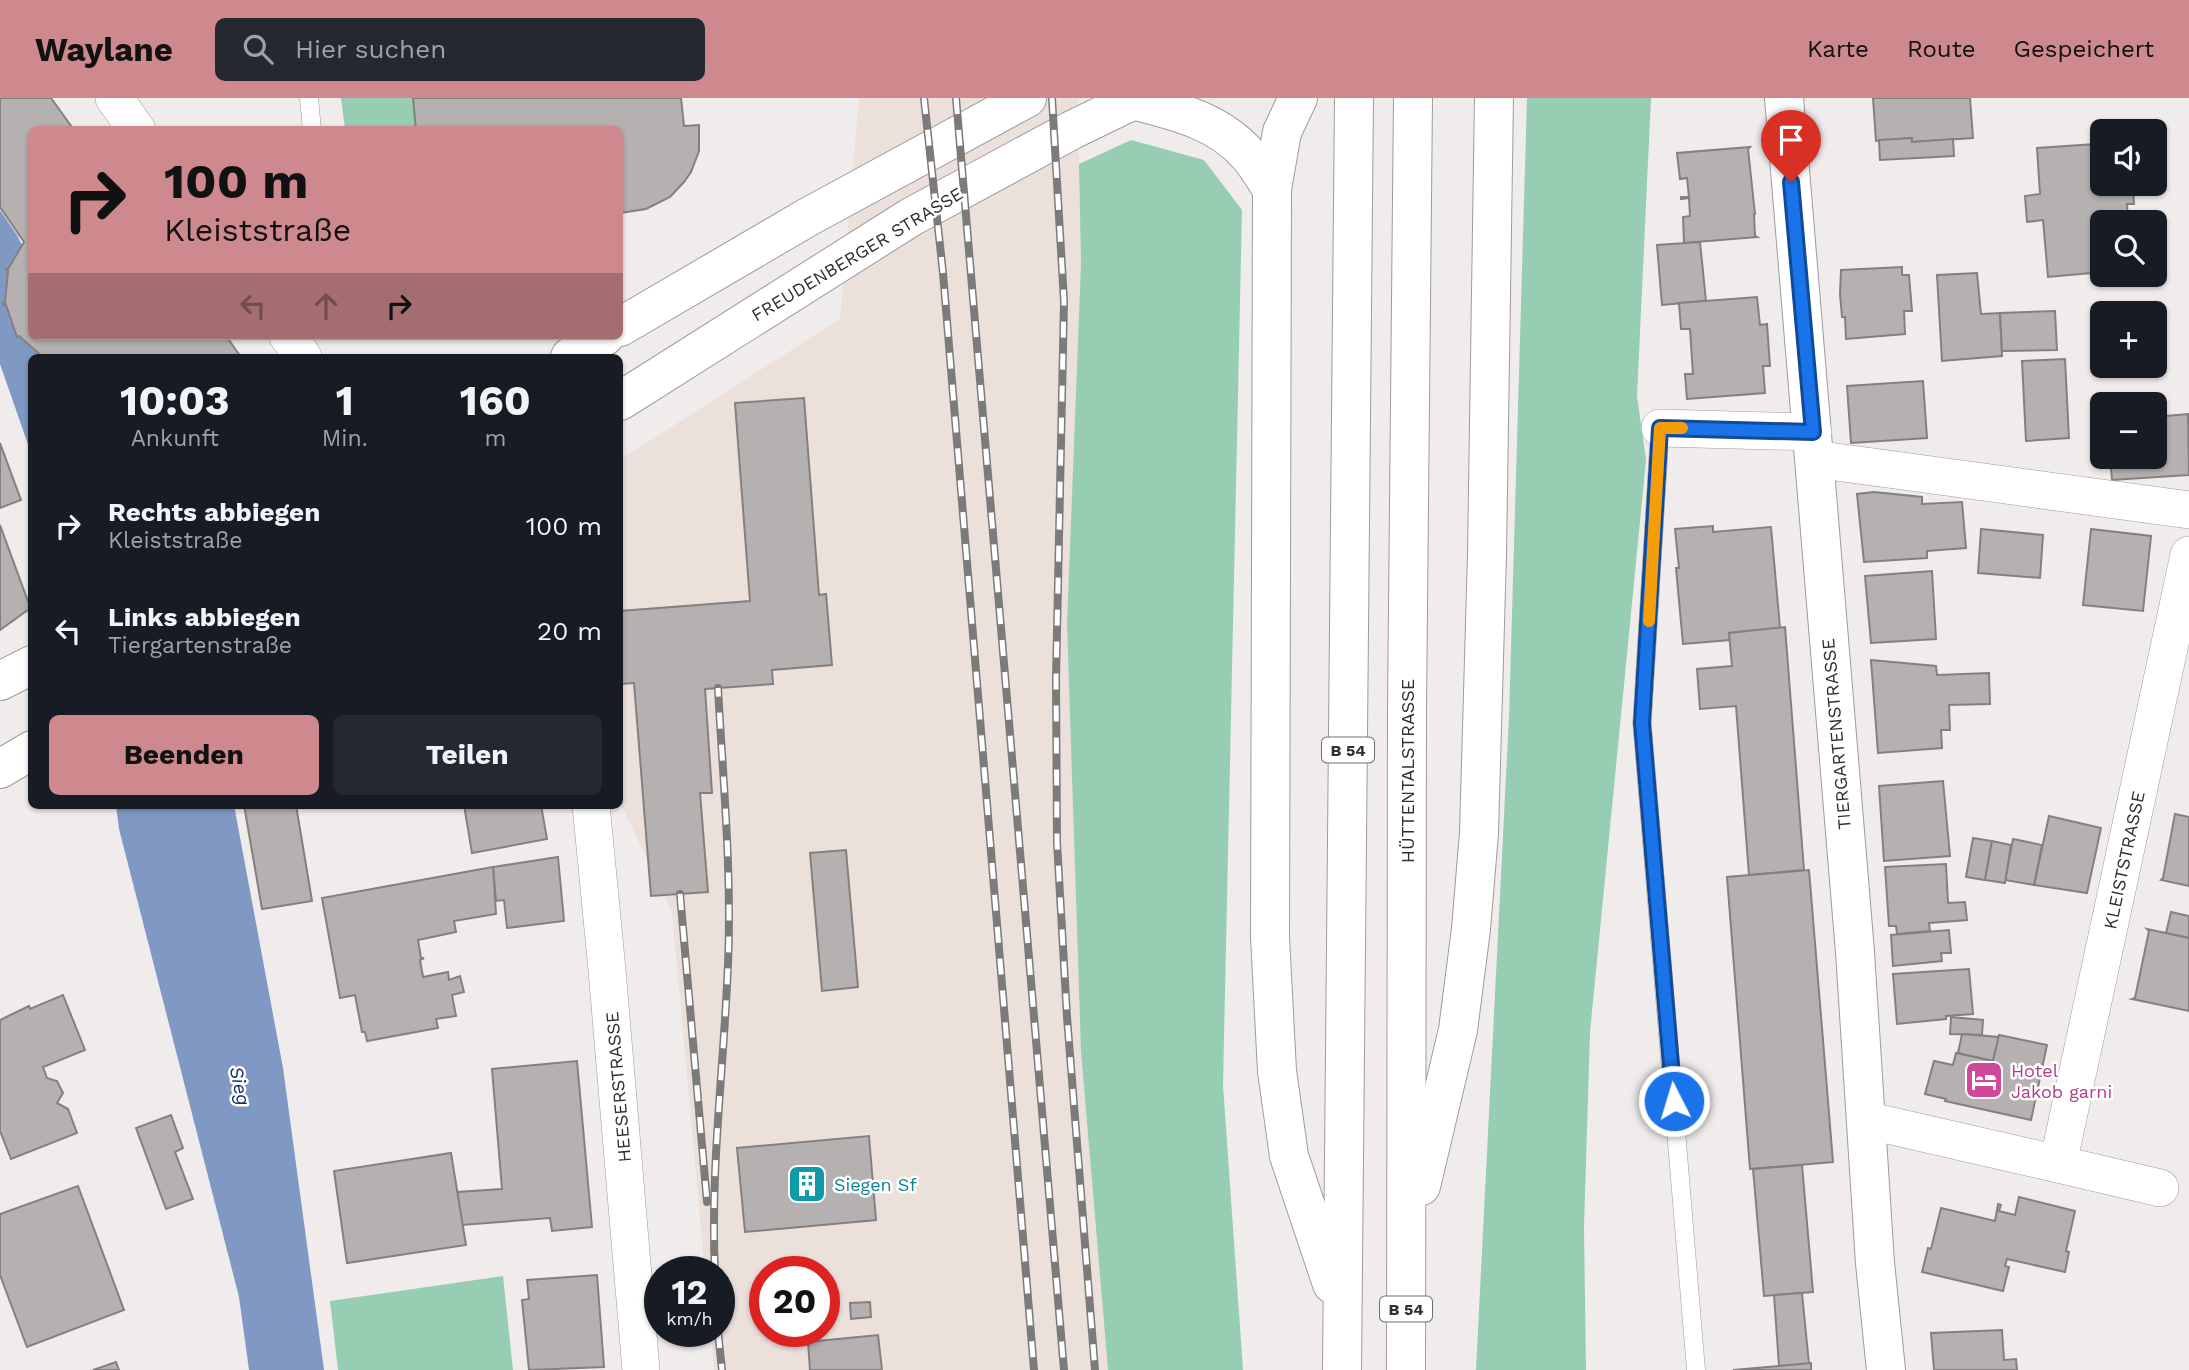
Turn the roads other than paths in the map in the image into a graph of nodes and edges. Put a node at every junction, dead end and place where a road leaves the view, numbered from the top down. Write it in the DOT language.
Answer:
graph roads {
  1 [pos="309,98"];
  2 [pos="1027,98"];
  3 [pos="1298,98"];
  4 [pos="1354,98"];
  5 [pos="1413,98"];
  6 [pos="1784,98"];
  7 [pos="1135,99"];
  8 [pos="1492,102"];
  9 [pos="312,126"];
  10 [pos="1272,189"];
  11 [pos="623,325"];
  12 [pos="598,340"];
  13 [pos="575,354"];
  14 [pos="623,399"];
  15 [pos="1660,428"];
  16 [pos="1814,446"];
  17 [pos="2189,510"];
  18 [pos="2189,555"];
  19 [pos="591,809"];
  20 [pos="1866,1120"];
  21 [pos="2058,1164"];
  22 [pos="2160,1188"];
  23 [pos="1406,1247"];
  24 [pos="1342,1312"];
  25 [pos="641,1370"];
  26 [pos="1342,1370"];
  27 [pos="1406,1370"];
  28 [pos="1696,1370"];
  29 [pos="1886,1370"];
  1 -- 9 [label="lane"];
  2 -- 11 [label="main road"];
  3 -- 10 [label="main road"];
  4 -- 24 [label="main road, B 54"];
  5 -- 23 [label="main road, HÜTTENTALSTRASSE / B 54"];
  6 -- 16 [label="main road, TIERGARTENSTRASSE"];
  7 -- 10 [label="main road"];
  7 -- 14 [label="main road, FREUDENBERGER STRASSE"];
  8 -- 23 [label="main road"];
  10 -- 24 [label="main road"];
  12 -- 13 [label="main road"];
  15 -- 16 [label="street"];
  15 -- 28 [label="lane"];
  16 -- 17 [label="street"];
  16 -- 20 [label="main road, TIERGARTENSTRASSE"];
  18 -- 21 [label="street, KLEISTSTRASSE"];
  19 -- 25 [label="street, HEESERSTRASSE"];
  20 -- 21 [label="street"];
  20 -- 29 [label="main road, TIERGARTENSTRASSE"];
  21 -- 22 [label="street"];
  23 -- 27 [label="main road, HÜTTENTALSTRASSE / B 54"];
  24 -- 26 [label="main road, B 54"];
}
